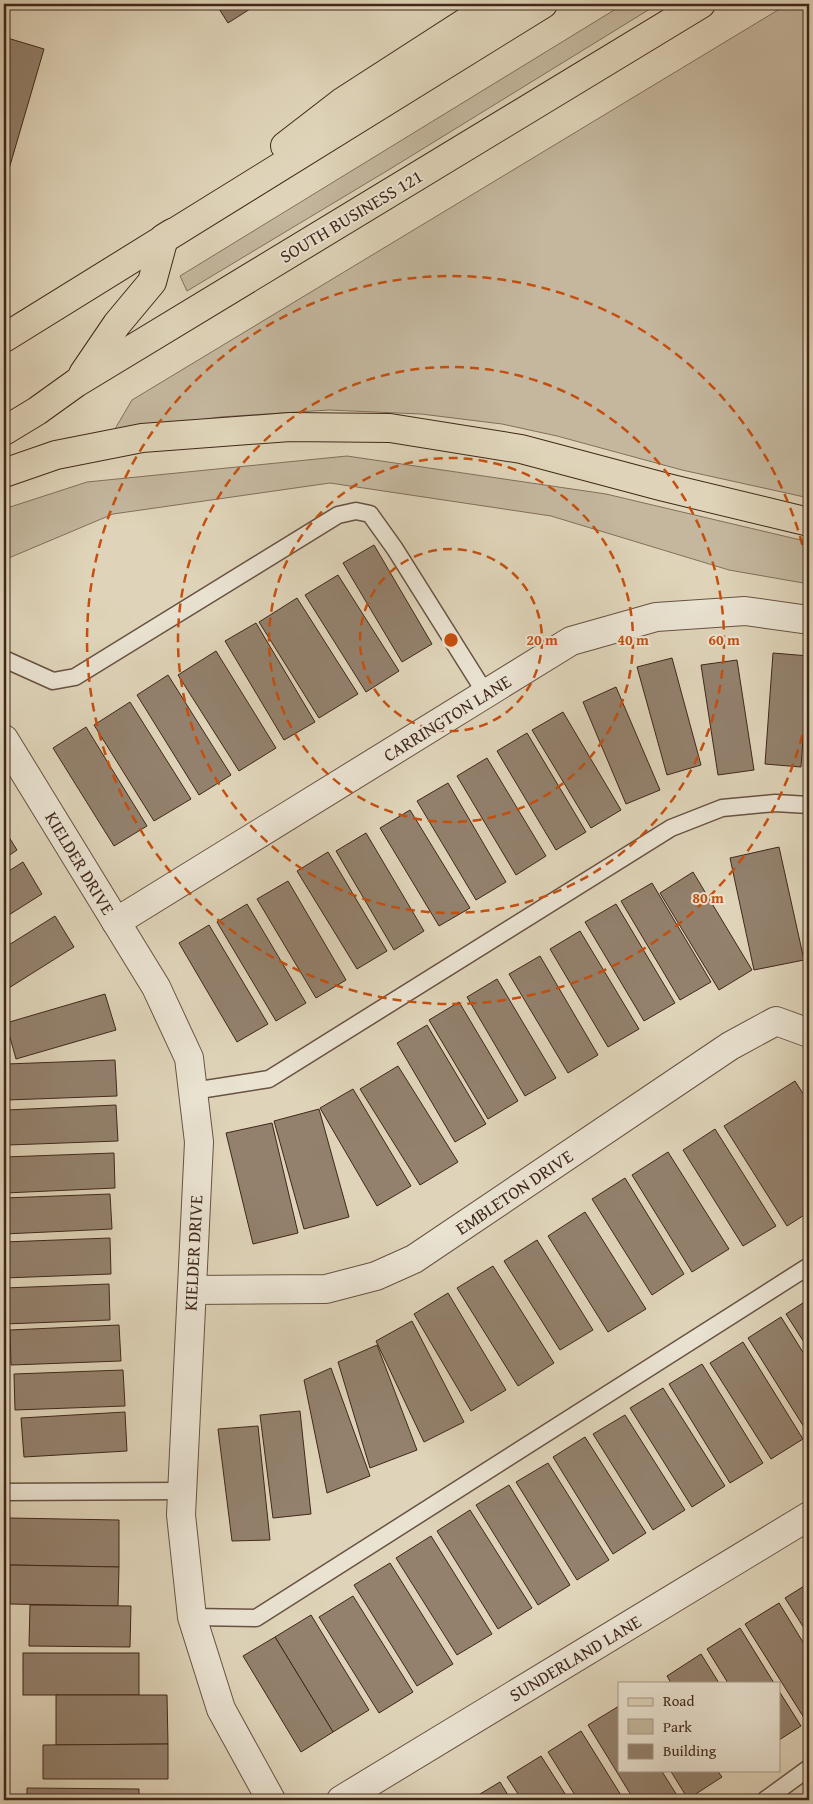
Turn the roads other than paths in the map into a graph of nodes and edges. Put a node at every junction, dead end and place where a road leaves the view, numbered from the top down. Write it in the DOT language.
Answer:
graph roads {
  1 [pos="494,4"];
  2 [pos="543,4"];
  3 [pos="701,4"];
  4 [pos="164,238"];
  5 [pos="4,338"];
  6 [pos="76,383"];
  7 [pos="4,431"];
  8 [pos="4,473"];
  9 [pos="809,522"];
  10 [pos="809,620"];
  11 [pos="4,660"];
  12 [pos="486,694"];
  13 [pos="4,739"];
  14 [pos="809,805"];
  15 [pos="116,922"];
  16 [pos="809,1032"];
  17 [pos="192,1091"];
  18 [pos="809,1266"];
  19 [pos="192,1290"];
  20 [pos="182,1491"];
  21 [pos="4,1492"];
  22 [pos="809,1516"];
  23 [pos="192,1617"];
  24 [pos="809,1769"];
  25 [pos="271,1800"];
  26 [pos="341,1800"];
  27 [pos="765,1800"];
  1 -- 4 [label="main road"];
  2 -- 4 [label="main road"];
  3 -- 6 [label="main road, SOUTH BUSINESS 121"];
  4 -- 5 [label="main road"];
  4 -- 6 [label="main road"];
  6 -- 7 [label="main road, SOUTH BUSINESS 121"];
  8 -- 9 [label="main road"];
  10 -- 12 [label="street, CARRINGTON LANE"];
  11 -- 12 [label="lane"];
  12 -- 15 [label="street, CARRINGTON LANE"];
  13 -- 15 [label="street, KIELDER DRIVE"];
  14 -- 17 [label="lane"];
  15 -- 17 [label="street, KIELDER DRIVE"];
  16 -- 19 [label="street, EMBLETON DRIVE"];
  17 -- 19 [label="street, KIELDER DRIVE"];
  18 -- 23 [label="lane"];
  19 -- 20 [label="street, KIELDER DRIVE"];
  20 -- 21 [label="lane"];
  20 -- 23 [label="street, KIELDER DRIVE"];
  22 -- 26 [label="street, SUNDERLAND LANE"];
  23 -- 25 [label="street, KIELDER DRIVE"];
  24 -- 27 [label="lane"];
}
